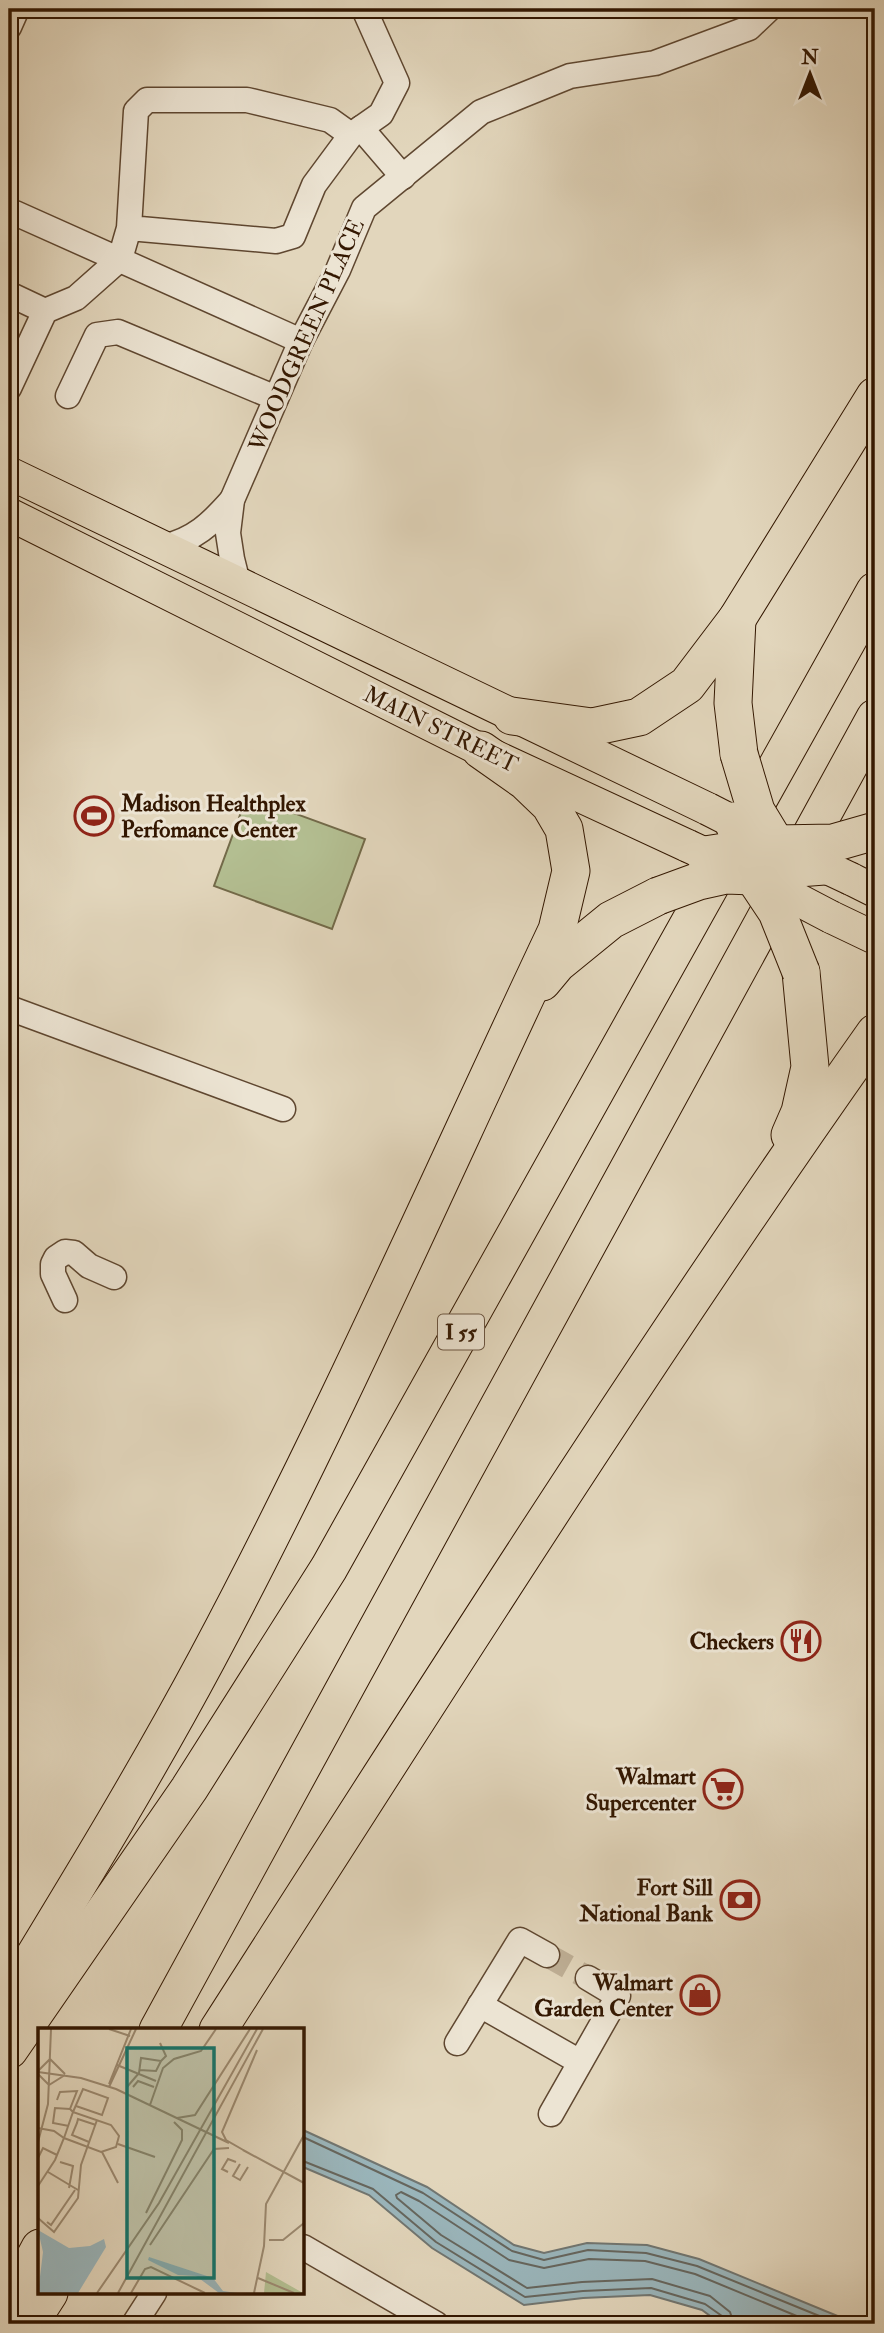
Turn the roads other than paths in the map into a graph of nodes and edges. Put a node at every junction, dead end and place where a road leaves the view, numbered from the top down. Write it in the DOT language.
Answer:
graph roads {
  1 [pos="17,9"];
  2 [pos="364,9"];
  3 [pos="769,9"];
  4 [pos="9,27"];
  5 [pos="356,132"];
  6 [pos="403,177"];
  7 [pos="11,211"];
  8 [pos="129,228"];
  9 [pos="120,259"];
  10 [pos="9,294"];
  11 [pos="45,311"];
  12 [pos="301,341"];
  13 [pos="9,388"];
  14 [pos="68,396"];
  15 [pos="875,396"];
  16 [pos="276,398"];
  17 [pos="9,473"];
  18 [pos="232,500"];
  19 [pos="9,514"];
  20 [pos="163,547"];
  21 [pos="239,583"];
  22 [pos="875,590"];
  23 [pos="737,619"];
  24 [pos="512,716"];
  25 [pos="875,718"];
  26 [pos="481,750"];
  27 [pos="875,831"];
  28 [pos="696,850"];
  29 [pos="757,853"];
  30 [pos="850,879"];
  31 [pos="875,937"];
  32 [pos="9,1008"];
  33 [pos="520,1008"];
  34 [pos="875,1033"];
  35 [pos="283,1109"];
  36 [pos="771,1181"];
  37 [pos="114,1277"];
  38 [pos="65,1300"];
  39 [pos="547,1955"];
  40 [pos="587,1978"];
  41 [pos="9,1998"];
  42 [pos="480,2005"];
  43 [pos="159,2028"];
  44 [pos="219,2028"];
  45 [pos="457,2043"];
  46 [pos="9,2050"];
  47 [pos="580,2062"];
  48 [pos="551,2114"];
  49 [pos="304,2248"];
  50 [pos="38,2252"];
  51 [pos="48,2294"];
  52 [pos="153,2294"];
  53 [pos="9,2306"];
  54 [pos="29,2324"];
  55 [pos="134,2324"];
  56 [pos="436,2324"];
  1 -- 4 [label="street"];
  2 -- 5 [label="street"];
  3 -- 6 [label="street, WOODGREEN PLACE"];
  5 -- 6 [label="street"];
  5 -- 8 [label="street"];
  5 -- 8 [label="street"];
  6 -- 12 [label="street, WOODGREEN PLACE"];
  7 -- 9 [label="street"];
  8 -- 9 [label="street"];
  9 -- 11 [label="street"];
  9 -- 12 [label="street"];
  10 -- 11 [label="street"];
  11 -- 13 [label="street"];
  12 -- 16 [label="street, WOODGREEN PLACE"];
  14 -- 16 [label="street"];
  15 -- 23 [label="highway"];
  16 -- 18 [label="street, WOODGREEN PLACE"];
  17 -- 20 [label="main road, MAIN STREET"];
  18 -- 20 [label="street, WOODGREEN PLACE"];
  18 -- 21 [label="street, WOODGREEN PLACE"];
  19 -- 26 [label="main road, MAIN STREET"];
  20 -- 21 [label="main road, MAIN STREET"];
  21 -- 24 [label="main road, MAIN STREET"];
  22 -- 46 [label="highway, I 55"];
  23 -- 24 [label="highway"];
  23 -- 29 [label="highway, bridge"];
  24 -- 29 [label="main road, MAIN STREET"];
  25 -- 43 [label="highway"];
  26 -- 28 [label="main road, MAIN STREET"];
  26 -- 33 [label="highway"];
  27 -- 29 [label="highway, bridge"];
  28 -- 29 [label="highway, bridge"];
  29 -- 30 [label="highway, bridge"];
  29 -- 31 [label="main road, MAIN STREET, bridge"];
  29 -- 33 [label="highway, bridge"];
  29 -- 36 [label="highway, bridge"];
  32 -- 35 [label="street"];
  33 -- 41 [label="highway"];
  34 -- 36 [label="highway"];
  36 -- 44 [label="highway"];
  37 -- 38 [label="street"];
  39 -- 42 [label="street"];
  40 -- 47 [label="street"];
  42 -- 45 [label="street"];
  42 -- 47 [label="street"];
  47 -- 48 [label="street"];
  49 -- 56 [label="street"];
  50 -- 53 [label="highway"];
  51 -- 54 [label="highway"];
  52 -- 55 [label="street"];
}
